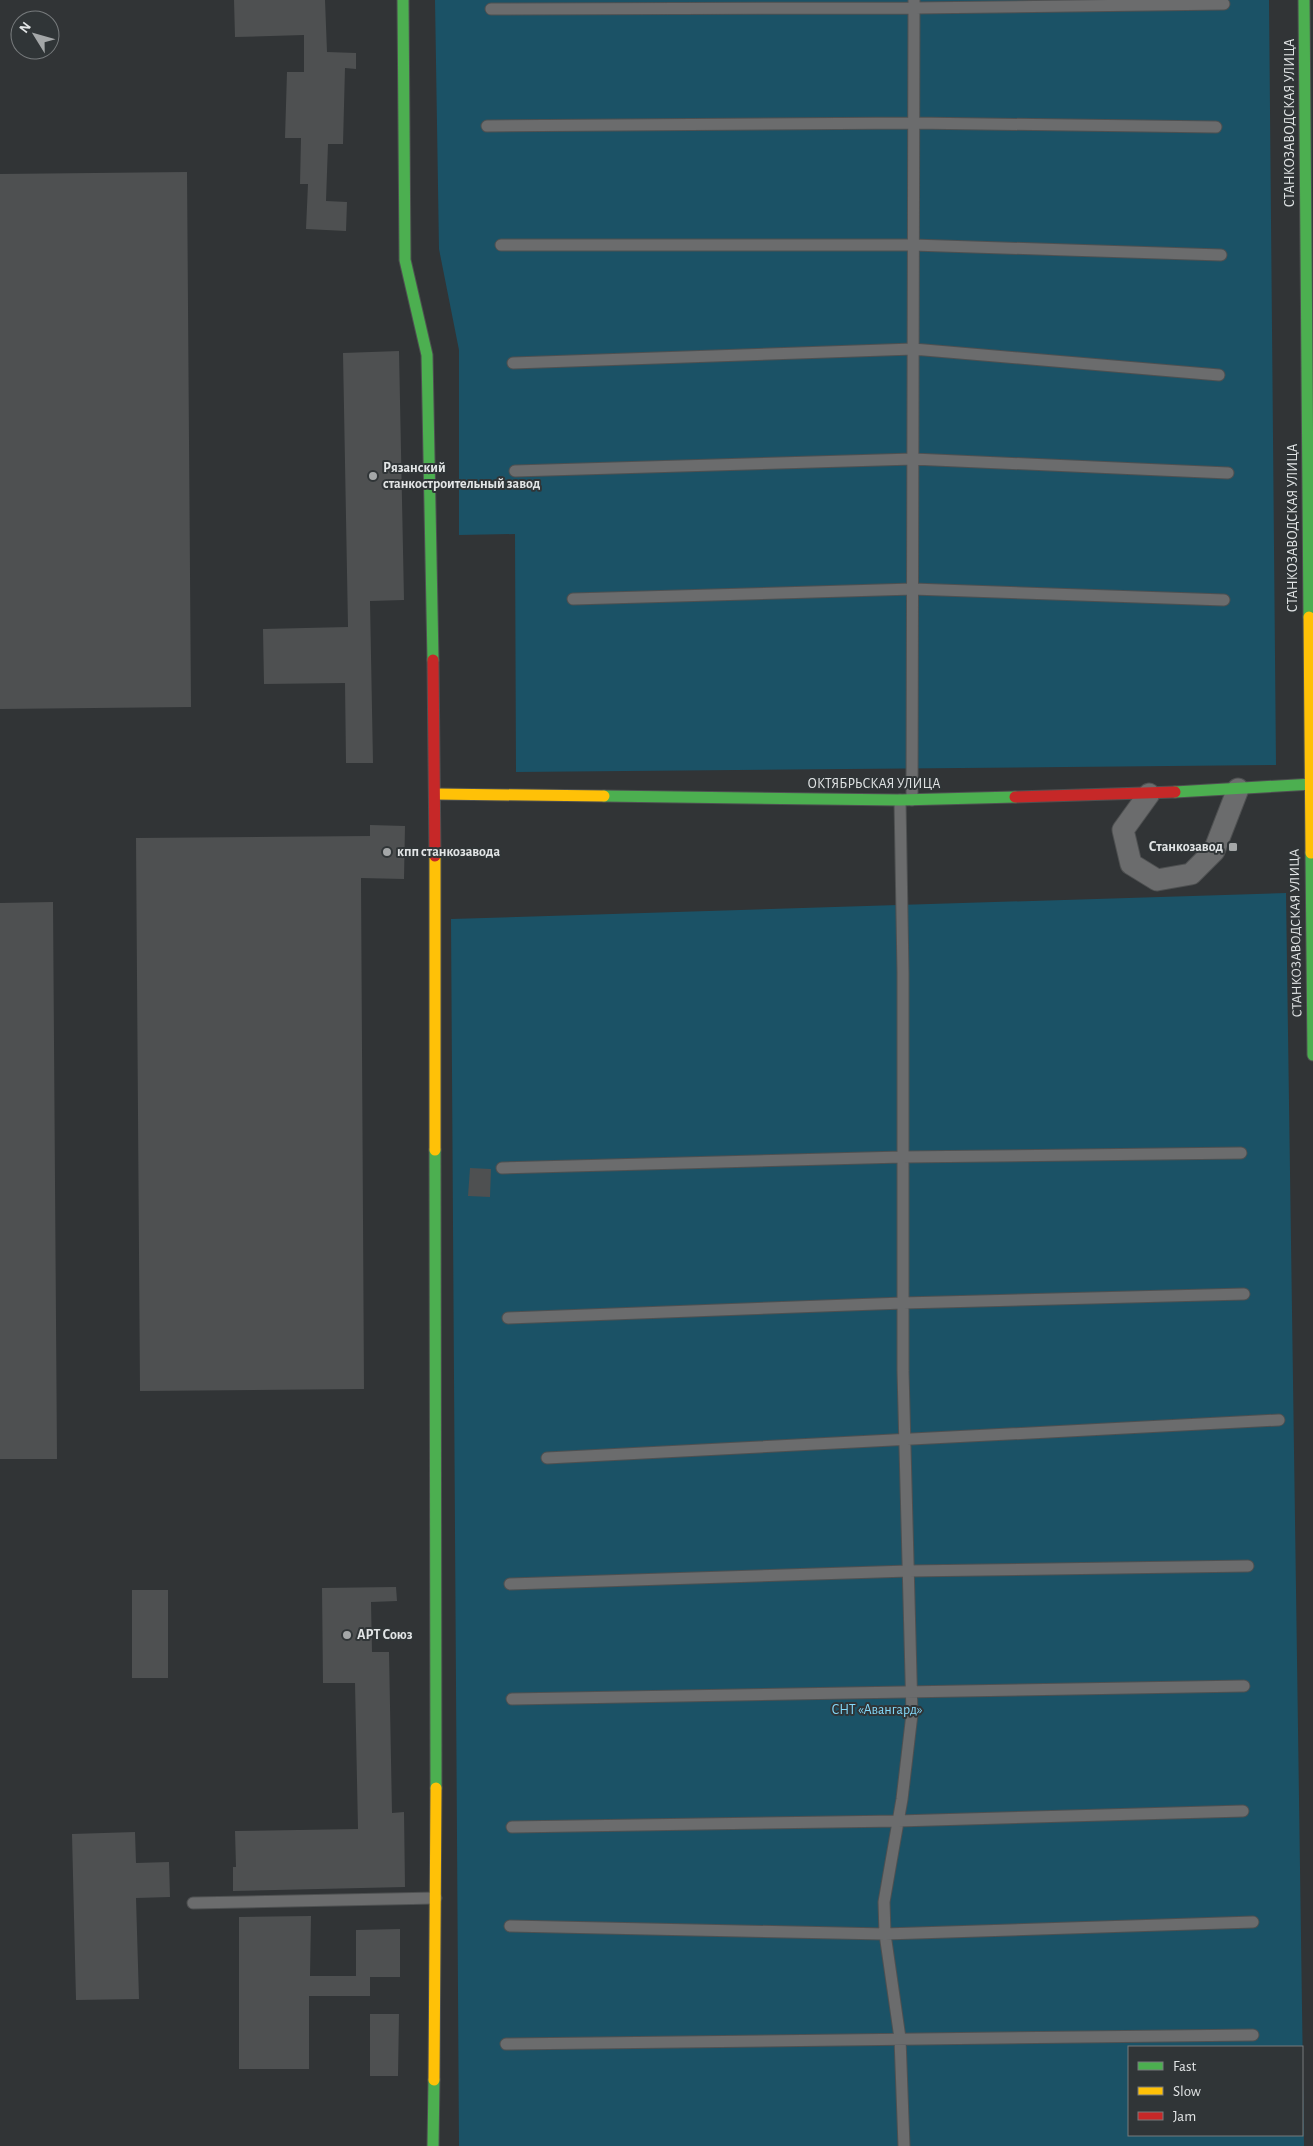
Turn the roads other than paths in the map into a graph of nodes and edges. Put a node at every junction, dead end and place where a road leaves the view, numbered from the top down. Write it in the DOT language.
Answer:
graph roads {
  1 [pos="403,0"];
  2 [pos="1304,0"];
  3 [pos="914,4"];
  4 [pos="1224,4"];
  5 [pos="491,9"];
  6 [pos="1309,39"];
  7 [pos="914,123"];
  8 [pos="487,126"];
  9 [pos="1216,127"];
  10 [pos="501,245"];
  11 [pos="914,245"];
  12 [pos="1221,255"];
  13 [pos="1310,270"];
  14 [pos="913,349"];
  15 [pos="513,363"];
  16 [pos="1219,375"];
  17 [pos="913,459"];
  18 [pos="516,471"];
  19 [pos="1228,473"];
  20 [pos="1310,513"];
  21 [pos="913,589"];
  22 [pos="573,600"];
  23 [pos="1224,600"];
  24 [pos="1311,784"];
  25 [pos="1238,789"];
  26 [pos="435,794"];
  27 [pos="1149,794"];
  28 [pos="900,800"];
  29 [pos="912,800"];
  30 [pos="1313,1056"];
  31 [pos="1241,1153"];
  32 [pos="902,1156"];
  33 [pos="502,1168"];
  34 [pos="1244,1294"];
  35 [pos="903,1303"];
  36 [pos="508,1318"];
  37 [pos="1279,1420"];
  38 [pos="904,1438"];
  39 [pos="546,1458"];
  40 [pos="1248,1566"];
  41 [pos="908,1571"];
  42 [pos="510,1584"];
  43 [pos="1244,1686"];
  44 [pos="911,1692"];
  45 [pos="512,1699"];
  46 [pos="1242,1811"];
  47 [pos="898,1821"];
  48 [pos="512,1827"];
  49 [pos="436,1898"];
  50 [pos="193,1903"];
  51 [pos="1254,1922"];
  52 [pos="510,1926"];
  53 [pos="885,1934"];
  54 [pos="1253,2035"];
  55 [pos="900,2038"];
  56 [pos="506,2044"];
  57 [pos="433,2146"];
  58 [pos="904,2146"];
  1 -- 26 [label="street"];
  2 -- 6 [label="street, СТАНКОЗАВОДСКАЯ УЛИЦА"];
  3 -- 4 [label="lane"];
  3 -- 5 [label="lane"];
  3 -- 7 [label="lane"];
  6 -- 13 [label="street, СТАНКОЗАВОДСКАЯ УЛИЦА"];
  7 -- 8 [label="lane"];
  7 -- 9 [label="lane"];
  7 -- 11 [label="lane"];
  10 -- 11 [label="lane"];
  11 -- 12 [label="lane"];
  11 -- 14 [label="lane"];
  13 -- 20 [label="street, СТАНКОЗАВОДСКАЯ УЛИЦА"];
  14 -- 15 [label="lane"];
  14 -- 16 [label="lane"];
  14 -- 17 [label="lane"];
  17 -- 18 [label="lane"];
  17 -- 19 [label="lane"];
  17 -- 21 [label="lane"];
  20 -- 24 [label="street, СТАНКОЗАВОДСКАЯ УЛИЦА"];
  21 -- 22 [label="lane"];
  21 -- 23 [label="lane"];
  21 -- 29 [label="lane"];
  24 -- 25 [label="street, ОКТЯБРЬСКАЯ УЛИЦА"];
  24 -- 30 [label="street, СТАНКОЗАВОДСКАЯ УЛИЦА"];
  25 -- 27 [label="street, ОКТЯБРЬСКАЯ УЛИЦА"];
  25 -- 27 [label="street"];
  26 -- 28 [label="street, ОКТЯБРЬСКАЯ УЛИЦА"];
  26 -- 49 [label="street"];
  27 -- 29 [label="street, ОКТЯБРЬСКАЯ УЛИЦА"];
  28 -- 29 [label="street, ОКТЯБРЬСКАЯ УЛИЦА"];
  28 -- 32 [label="lane"];
  31 -- 32 [label="lane"];
  32 -- 33 [label="lane"];
  32 -- 35 [label="lane"];
  34 -- 35 [label="lane"];
  35 -- 36 [label="lane"];
  35 -- 38 [label="lane"];
  37 -- 38 [label="lane"];
  38 -- 39 [label="lane"];
  38 -- 41 [label="lane"];
  40 -- 41 [label="lane"];
  41 -- 42 [label="lane"];
  41 -- 44 [label="lane"];
  43 -- 44 [label="lane"];
  44 -- 45 [label="lane"];
  44 -- 47 [label="lane"];
  46 -- 47 [label="lane"];
  47 -- 48 [label="lane"];
  47 -- 53 [label="lane"];
  49 -- 50 [label="lane"];
  49 -- 57 [label="street"];
  51 -- 53 [label="lane"];
  52 -- 53 [label="lane"];
  53 -- 55 [label="lane"];
  54 -- 55 [label="lane"];
  55 -- 56 [label="lane"];
  55 -- 58 [label="lane"];
}
